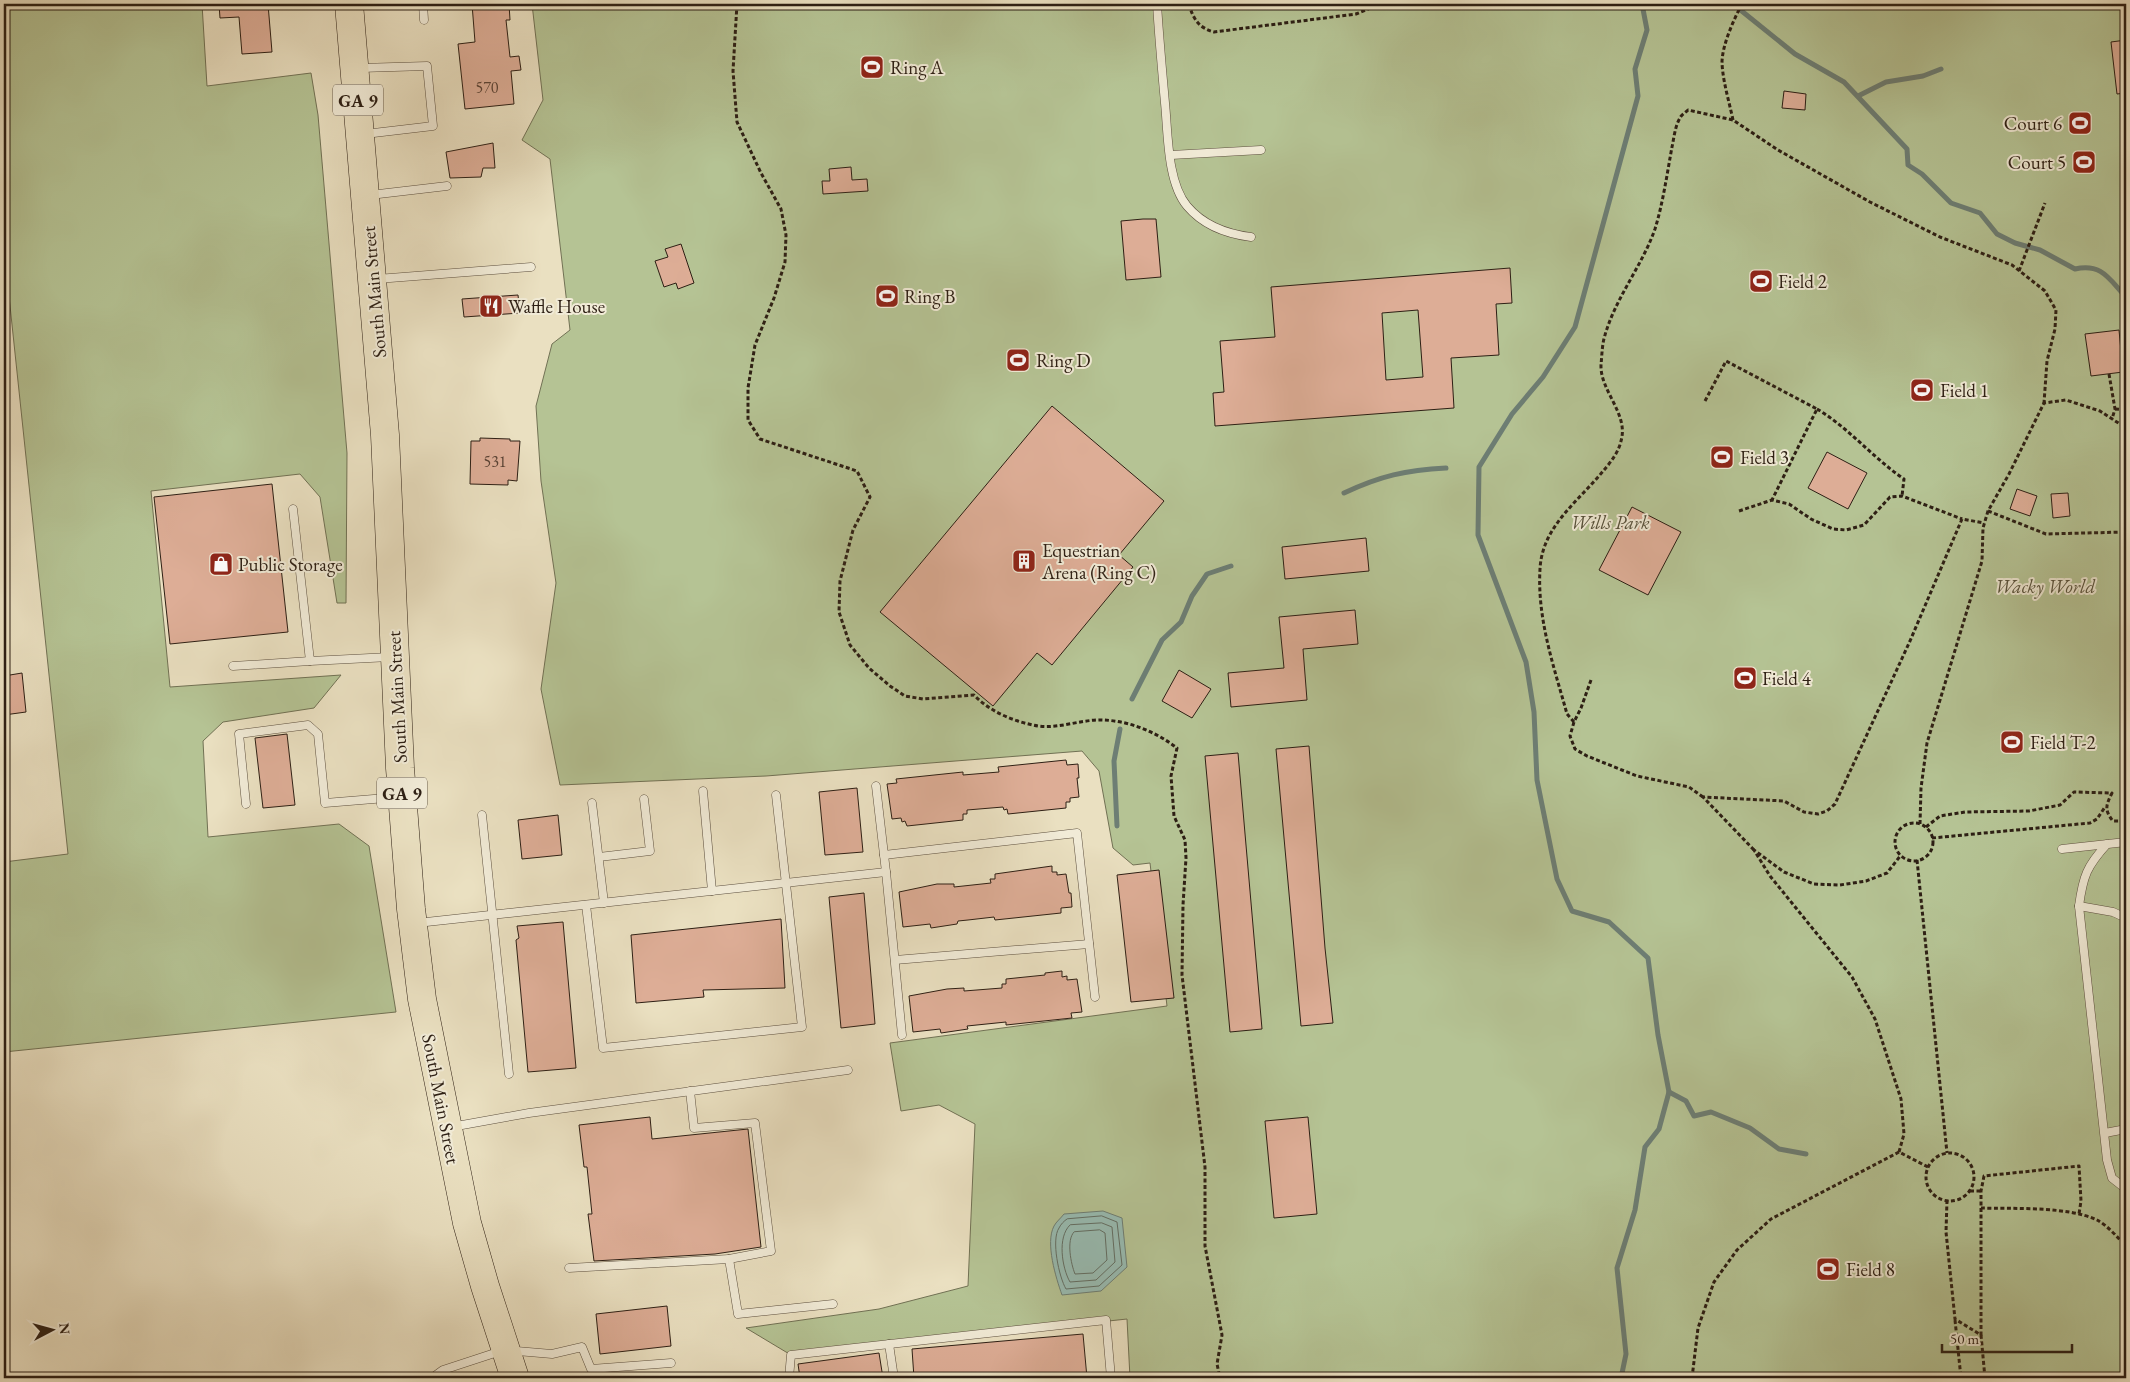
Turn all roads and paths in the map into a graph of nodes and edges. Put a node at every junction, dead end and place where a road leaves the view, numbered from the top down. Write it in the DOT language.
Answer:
graph roads {
  1 [pos="349,4"];
  2 [pos="422,4"];
  3 [pos="737,4"];
  4 [pos="1157,4"];
  5 [pos="1189,4"];
  6 [pos="1380,4"];
  7 [pos="1742,4"];
  8 [pos="424,20"];
  9 [pos="355,68"];
  10 [pos="1733,120"];
  11 [pos="361,134"];
  12 [pos="1261,150"];
  13 [pos="1171,155"];
  14 [pos="447,186"];
  15 [pos="366,195"];
  16 [pos="2045,203"];
  17 [pos="1251,236"];
  18 [pos="531,267"];
  19 [pos="2019,270"];
  20 [pos="373,280"];
  21 [pos="2109,374"];
  22 [pos="1705,401"];
  23 [pos="2044,402"];
  24 [pos="1817,409"];
  25 [pos="2115,410"];
  26 [pos="2126,410"];
  27 [pos="2112,419"];
  28 [pos="2126,428"];
  29 [pos="760,439"];
  30 [pos="1902,496"];
  31 [pos="1772,500"];
  32 [pos="293,509"];
  33 [pos="1739,511"];
  34 [pos="1988,511"];
  35 [pos="1962,519"];
  36 [pos="1984,523"];
  37 [pos="2126,532"];
  38 [pos="395,656"];
  39 [pos="310,661"];
  40 [pos="233,666"];
  41 [pos="1590,680"];
  42 [pos="1574,722"];
  43 [pos="876,786"];
  44 [pos="703,791"];
  45 [pos="776,795"];
  46 [pos="402,797"];
  47 [pos="1703,797"];
  48 [pos="644,799"];
  49 [pos="592,803"];
  50 [pos="246,804"];
  51 [pos="2106,806"];
  52 [pos="482,815"];
  53 [pos="2126,821"];
  54 [pos="1920,824"];
  55 [pos="1926,827"];
  56 [pos="1932,838"];
  57 [pos="2126,842"];
  58 [pos="2107,844"];
  59 [pos="2062,849"];
  60 [pos="1754,850"];
  61 [pos="884,855"];
  62 [pos="1900,855"];
  63 [pos="599,857"];
  64 [pos="1917,860"];
  65 [pos="886,872"];
  66 [pos="785,883"];
  67 [pos="712,891"];
  68 [pos="604,903"];
  69 [pos="586,905"];
  70 [pos="2079,906"];
  71 [pos="493,915"];
  72 [pos="2126,918"];
  73 [pos="413,924"];
  74 [pos="1089,944"];
  75 [pos="895,960"];
  76 [pos="1095,997"];
  77 [pos="902,1035"];
  78 [pos="848,1070"];
  79 [pos="509,1074"];
  80 [pos="690,1091"];
  81 [pos="447,1127"];
  82 [pos="2126,1130"];
  83 [pos="2106,1133"];
  84 [pos="1899,1152"];
  85 [pos="1947,1153"];
  86 [pos="1928,1168"];
  87 [pos="1974,1176"];
  88 [pos="1984,1176"];
  89 [pos="2126,1189"];
  90 [pos="1981,1190"];
  91 [pos="1970,1192"];
  92 [pos="1947,1200"];
  93 [pos="1981,1208"];
  94 [pos="2079,1214"];
  95 [pos="2126,1246"];
  96 [pos="729,1259"];
  97 [pos="569,1268"];
  98 [pos="833,1304"];
  99 [pos="1955,1319"];
  100 [pos="1981,1335"];
  101 [pos="889,1344"];
  102 [pos="504,1350"];
  103 [pos="671,1363"];
  104 [pos="432,1378"];
  105 [pos="515,1378"];
  106 [pos="789,1378"];
  107 [pos="894,1378"];
  108 [pos="1111,1378"];
  109 [pos="1692,1378"];
  110 [pos="1961,1378"];
  111 [pos="1985,1378"];
  1 -- 9 [label="highway, South Main Street / GA 9"];
  2 -- 8 [label="lane"];
  3 -- 29 [label="path"];
  4 -- 13 [label="lane"];
  5 -- 6 [label="path"];
  7 -- 10 [label="path"];
  9 -- 11 [label="highway, South Main Street / GA 9"];
  9 -- 11 [label="lane"];
  10 -- 19 [label="path"];
  10 -- 42 [label="path"];
  11 -- 15 [label="highway, South Main Street / GA 9"];
  12 -- 13 [label="lane"];
  13 -- 17 [label="lane"];
  14 -- 15 [label="lane"];
  15 -- 20 [label="highway, South Main Street / GA 9"];
  16 -- 19 [label="path"];
  18 -- 20 [label="lane"];
  19 -- 23 [label="path"];
  20 -- 38 [label="highway, South Main Street / GA 9"];
  21 -- 25 [label="path"];
  22 -- 24 [label="path"];
  23 -- 27 [label="path"];
  23 -- 34 [label="path"];
  24 -- 30 [label="path"];
  24 -- 31 [label="path"];
  25 -- 26 [label="path"];
  25 -- 27 [label="path"];
  27 -- 28 [label="path"];
  30 -- 31 [label="path"];
  30 -- 35 [label="path"];
  31 -- 33 [label="path"];
  32 -- 39 [label="lane"];
  34 -- 36 [label="path"];
  34 -- 37 [label="path"];
  35 -- 36 [label="path"];
  35 -- 47 [label="path"];
  36 -- 54 [label="path"];
  38 -- 39 [label="lane"];
  38 -- 46 [label="highway, South Main Street / GA 9"];
  39 -- 40 [label="lane"];
  41 -- 42 [label="path"];
  42 -- 47 [label="path"];
  43 -- 61 [label="lane"];
  44 -- 67 [label="lane"];
  45 -- 66 [label="lane"];
  46 -- 50 [label="lane"];
  46 -- 73 [label="highway, South Main Street / GA 9"];
  47 -- 60 [label="path"];
  48 -- 63 [label="lane"];
  49 -- 63 [label="lane"];
  51 -- 53 [label="path"];
  51 -- 55 [label="path"];
  51 -- 56 [label="path"];
  52 -- 71 [label="lane"];
  54 -- 55 [label="path"];
  54 -- 62 [label="path"];
  55 -- 56 [label="path"];
  56 -- 64 [label="path"];
  57 -- 58 [label="lane"];
  58 -- 59 [label="lane"];
  58 -- 70 [label="lane"];
  60 -- 62 [label="path"];
  60 -- 84 [label="path"];
  61 -- 65 [label="lane"];
  61 -- 74 [label="lane"];
  62 -- 64 [label="path"];
  63 -- 68 [label="lane"];
  64 -- 85 [label="path"];
  65 -- 66 [label="lane"];
  65 -- 75 [label="lane"];
  66 -- 67 [label="lane"];
  66 -- 69 [label="lane"];
  67 -- 68 [label="lane"];
  68 -- 69 [label="lane"];
  69 -- 71 [label="lane"];
  70 -- 72 [label="lane"];
  70 -- 83 [label="lane"];
  71 -- 73 [label="lane"];
  71 -- 79 [label="lane"];
  73 -- 81 [label="highway, South Main Street / GA 9"];
  74 -- 75 [label="lane"];
  74 -- 76 [label="lane"];
  75 -- 77 [label="lane"];
  78 -- 80 [label="lane"];
  80 -- 81 [label="lane"];
  80 -- 96 [label="lane"];
  81 -- 102 [label="highway, South Main Street / GA 9"];
  82 -- 83 [label="lane"];
  83 -- 89 [label="lane"];
  84 -- 86 [label="path"];
  84 -- 109 [label="path"];
  85 -- 86 [label="path"];
  85 -- 87 [label="path"];
  86 -- 92 [label="path"];
  87 -- 88 [label="path"];
  87 -- 91 [label="path"];
  88 -- 90 [label="path"];
  88 -- 94 [label="path"];
  90 -- 91 [label="path"];
  90 -- 93 [label="path"];
  91 -- 92 [label="path"];
  92 -- 99 [label="path"];
  93 -- 94 [label="path"];
  93 -- 100 [label="path"];
  94 -- 95 [label="path"];
  96 -- 97 [label="lane"];
  96 -- 98 [label="lane"];
  99 -- 100 [label="path"];
  99 -- 110 [label="path"];
  100 -- 111 [label="path"];
  101 -- 106 [label="lane"];
  101 -- 107 [label="lane"];
  101 -- 108 [label="lane"];
  102 -- 103 [label="lane"];
  102 -- 104 [label="lane"];
  102 -- 105 [label="highway, South Main Street / GA 9"];
}
